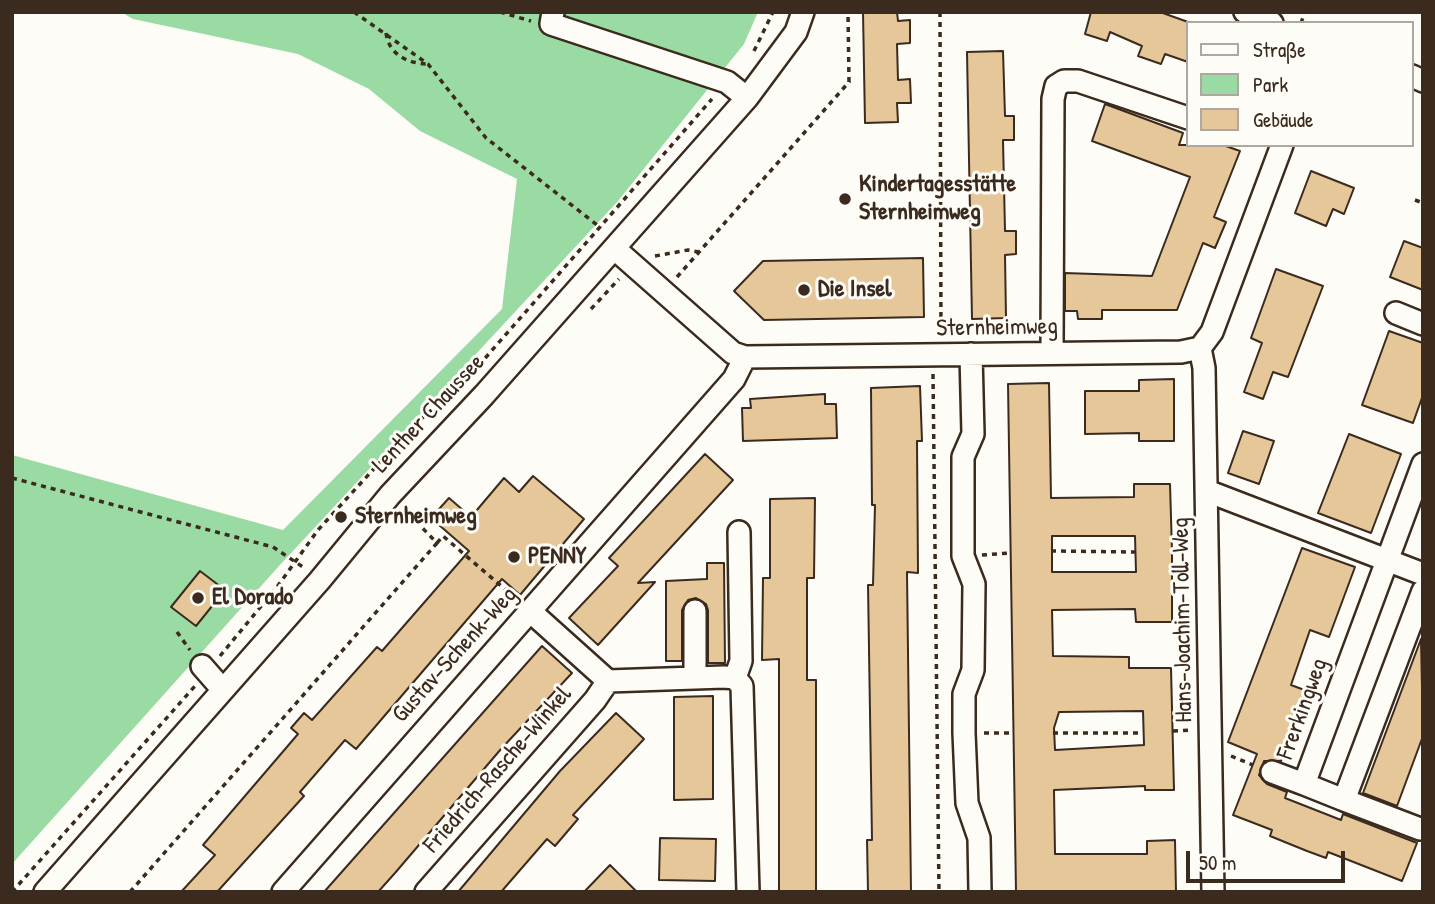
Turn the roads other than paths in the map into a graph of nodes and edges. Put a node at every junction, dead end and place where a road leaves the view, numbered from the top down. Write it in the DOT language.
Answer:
graph roads {
  1 [pos="803,12"];
  2 [pos="1245,12"];
  3 [pos="552,18"];
  4 [pos="1267,21"];
  5 [pos="747,98"];
  6 [pos="1186,117"];
  7 [pos="1276,147"];
  8 [pos="615,249"];
  9 [pos="1396,313"];
  10 [pos="1423,324"];
  11 [pos="1200,348"];
  12 [pos="1052,353"];
  13 [pos="971,354"];
  14 [pos="746,357"];
  15 [pos="1423,464"];
  16 [pos="1207,491"];
  17 [pos="739,532"];
  18 [pos="1387,559"];
  19 [pos="1423,574"];
  20 [pos="1423,591"];
  21 [pos="530,611"];
  22 [pos="695,611"];
  23 [pos="204,669"];
  24 [pos="695,678"];
  25 [pos="735,678"];
  26 [pos="608,681"];
  27 [pos="223,691"];
  28 [pos="1272,772"];
  29 [pos="1304,784"];
  30 [pos="1344,800"];
  31 [pos="1420,829"];
  32 [pos="45,892"];
  33 [pos="283,892"];
  34 [pos="426,892"];
  35 [pos="748,892"];
  36 [pos="980,892"];
  37 [pos="1213,892"];
  1 -- 5 [label="street, Lenther Chaussee"];
  2 -- 4 [label="street"];
  3 -- 5 [label="street"];
  5 -- 8 [label="street, Lenther Chaussee"];
  6 -- 12 [label="street"];
  7 -- 11 [label="street"];
  8 -- 14 [label="street"];
  8 -- 27 [label="street, Lenther Chaussee"];
  9 -- 10 [label="street"];
  11 -- 12 [label="street, Sternheimweg"];
  11 -- 16 [label="street, Hans-Joachim-Toll-Weg"];
  12 -- 13 [label="street, Sternheimweg"];
  13 -- 14 [label="street, Sternheimweg"];
  13 -- 36 [label="street"];
  14 -- 21 [label="street, Gustav-Schenk-Weg"];
  15 -- 18 [label="street, Frerkingweg"];
  16 -- 18 [label="street"];
  16 -- 37 [label="street, Hans-Joachim-Toll-Weg"];
  17 -- 25 [label="street"];
  18 -- 19 [label="street"];
  18 -- 29 [label="street, Frerkingweg"];
  20 -- 30 [label="street"];
  21 -- 26 [label="street, Friedrich-Rasche-Winkel"];
  21 -- 33 [label="street, Gustav-Schenk-Weg"];
  22 -- 24 [label="street"];
  23 -- 27 [label="street"];
  24 -- 25 [label="street, Friedrich-Rasche-Winkel"];
  24 -- 26 [label="street, Friedrich-Rasche-Winkel"];
  25 -- 35 [label="street"];
  26 -- 34 [label="street, Friedrich-Rasche-Winkel"];
  27 -- 32 [label="street, Lenther Chaussee"];
  28 -- 29 [label="street"];
  29 -- 30 [label="street, Frerkingweg"];
  30 -- 31 [label="street, Frerkingweg"];
}
